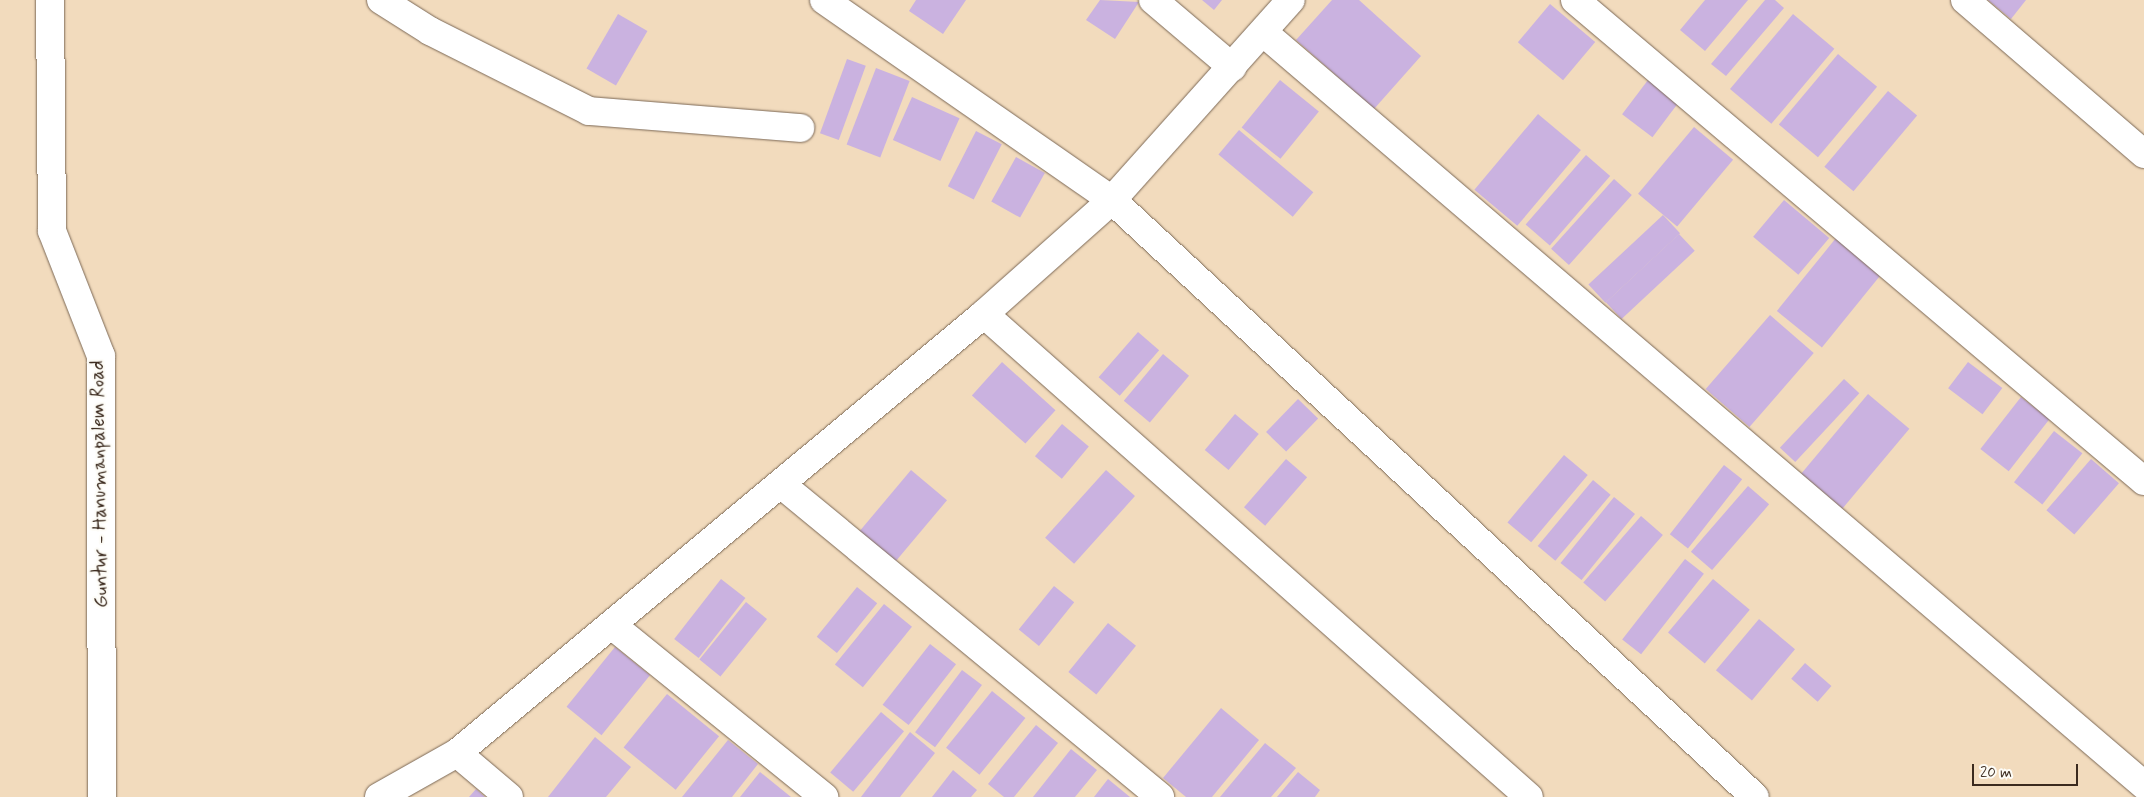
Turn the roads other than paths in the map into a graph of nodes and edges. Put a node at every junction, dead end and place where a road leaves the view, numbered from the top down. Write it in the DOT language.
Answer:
graph roads {
  1 [pos="50,0"];
  2 [pos="381,0"];
  3 [pos="824,0"];
  4 [pos="1153,0"];
  5 [pos="1291,0"];
  6 [pos="1574,0"];
  7 [pos="1965,0"];
  8 [pos="1264,33"];
  9 [pos="1232,67"];
  10 [pos="800,128"];
  11 [pos="2144,154"];
  12 [pos="1112,200"];
  13 [pos="984,314"];
  14 [pos="2144,481"];
  15 [pos="782,485"];
  16 [pos="613,626"];
  17 [pos="457,753"];
  18 [pos="2140,786"];
  19 [pos="102,797"];
  20 [pos="379,797"];
  21 [pos="509,797"];
  22 [pos="824,797"];
  23 [pos="1160,797"];
  24 [pos="1529,797"];
  25 [pos="1755,797"];
  1 -- 19 [label="street, Guntur - Hanumanpalem Road"];
  2 -- 10 [label="street"];
  3 -- 12 [label="street"];
  4 -- 9 [label="street"];
  5 -- 8 [label="street"];
  6 -- 14 [label="street"];
  7 -- 11 [label="street"];
  8 -- 9 [label="street"];
  8 -- 18 [label="street"];
  9 -- 12 [label="street"];
  12 -- 13 [label="street"];
  12 -- 25 [label="street"];
  13 -- 15 [label="street"];
  13 -- 24 [label="street"];
  15 -- 16 [label="street"];
  15 -- 23 [label="street"];
  16 -- 17 [label="street"];
  16 -- 22 [label="street"];
  17 -- 20 [label="street"];
  17 -- 21 [label="street"];
}
